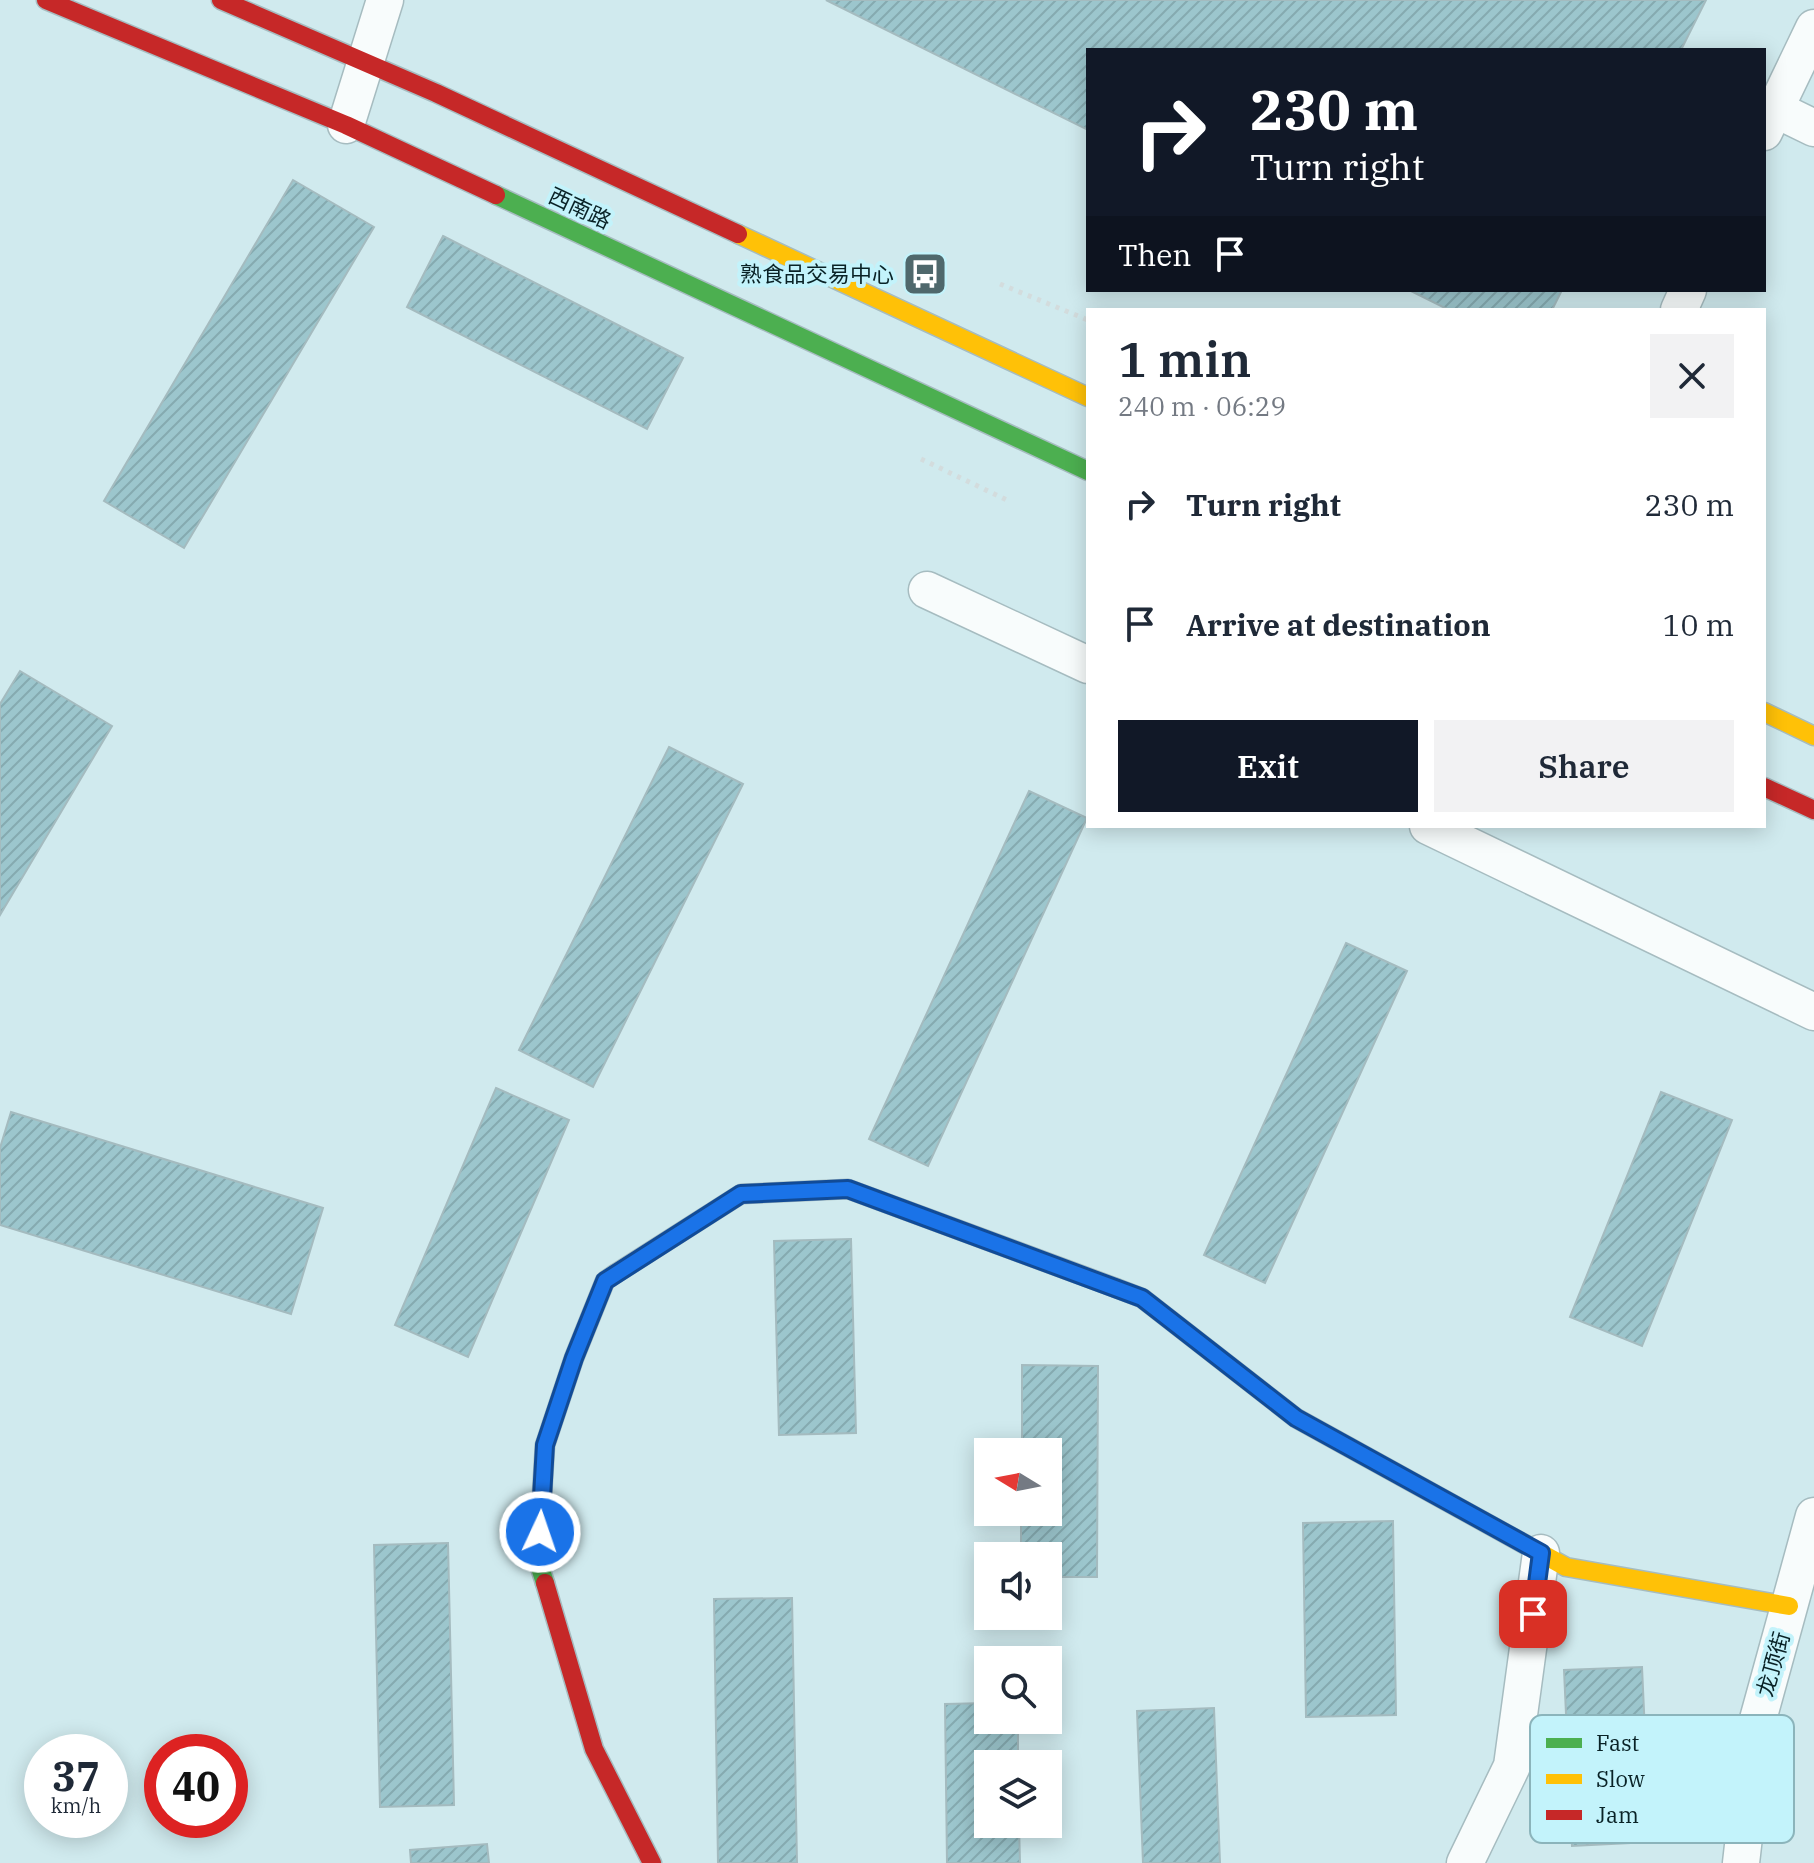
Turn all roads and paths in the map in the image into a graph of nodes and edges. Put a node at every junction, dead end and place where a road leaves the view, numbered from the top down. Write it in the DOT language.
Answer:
graph roads {
  1 [pos="46,0"];
  2 [pos="221,0"];
  3 [pos="385,0"];
  4 [pos="1814,28"];
  5 [pos="366,61"];
  6 [pos="1770,120"];
  7 [pos="346,125"];
  8 [pos="1814,128"];
  9 [pos="1000,284"];
  10 [pos="1086,319"];
  11 [pos="1086,396"];
  12 [pos="921,459"];
  13 [pos="1086,470"];
  14 [pos="1009,501"];
  15 [pos="927,590"];
  16 [pos="1086,664"];
  17 [pos="1766,713"];
  18 [pos="1814,736"];
  19 [pos="1766,788"];
  20 [pos="1814,810"];
  21 [pos="1432,828"];
  22 [pos="1814,1012"];
  23 [pos="1814,1516"];
  24 [pos="1541,1553"];
  25 [pos="1789,1606"];
  26 [pos="1759,1715"];
  27 [pos="1743,1843"];
  28 [pos="652,1863"];
  29 [pos="1465,1863"];
  30 [pos="1741,1863"];
  1 -- 7 [label="main road, 西南路"];
  2 -- 5 [label="main road, 西南路"];
  3 -- 5 [label="street"];
  4 -- 6 [label="street"];
  5 -- 7 [label="street"];
  5 -- 11 [label="main road, 西南路"];
  6 -- 8 [label="street"];
  7 -- 13 [label="main road, 西南路"];
  9 -- 10 [label="path"];
  12 -- 14 [label="path"];
  15 -- 16 [label="street"];
  17 -- 18 [label="main road"];
  19 -- 20 [label="main road"];
  21 -- 22 [label="street"];
  23 -- 25 [label="street, 龙顶街"];
  24 -- 25 [label="main road"];
  24 -- 28 [label="main road"];
  24 -- 29 [label="street"];
  25 -- 26 [label="street, 龙顶街"];
  27 -- 30 [label="street, 龙顶街"];
}
